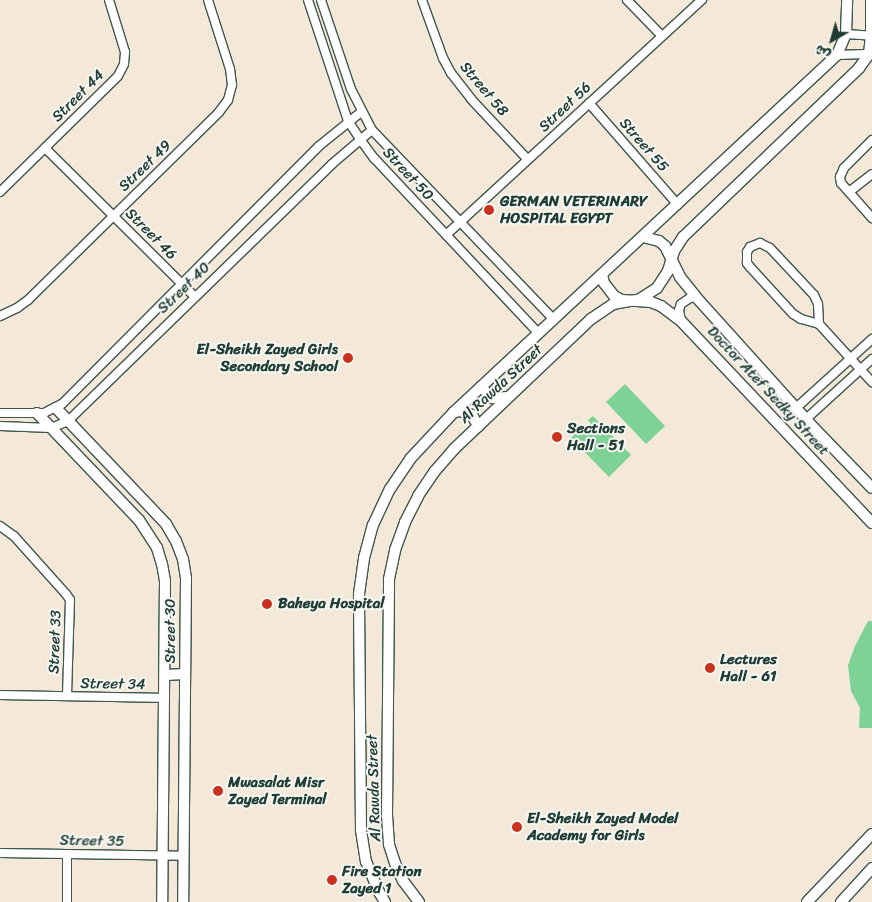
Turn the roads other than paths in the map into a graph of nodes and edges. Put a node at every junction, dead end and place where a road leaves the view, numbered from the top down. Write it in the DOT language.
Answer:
graph roads {
  1 [pos="109,0"];
  2 [pos="208,0"];
  3 [pos="308,0"];
  4 [pos="321,0"];
  5 [pos="422,0"];
  6 [pos="627,0"];
  7 [pos="702,0"];
  8 [pos="847,0"];
  9 [pos="871,0"];
  10 [pos="846,34"];
  11 [pos="662,36"];
  12 [pos="872,36"];
  13 [pos="870,54"];
  14 [pos="837,55"];
  15 [pos="589,104"];
  16 [pos="361,112"];
  17 [pos="348,121"];
  18 [pos="372,130"];
  19 [pos="360,139"];
  20 [pos="872,140"];
  21 [pos="45,148"];
  22 [pos="528,160"];
  23 [pos="872,174"];
  24 [pos="0,192"];
  25 [pos="849,192"];
  26 [pos="678,205"];
  27 [pos="113,216"];
  28 [pos="872,218"];
  29 [pos="460,222"];
  30 [pos="446,235"];
  31 [pos="643,236"];
  32 [pos="671,261"];
  33 [pos="602,275"];
  34 [pos="181,283"];
  35 [pos="195,297"];
  36 [pos="696,297"];
  37 [pos="630,301"];
  38 [pos="0,316"];
  39 [pos="554,320"];
  40 [pos="682,321"];
  41 [pos="819,324"];
  42 [pos="539,334"];
  43 [pos="872,340"];
  44 [pos="851,359"];
  45 [pos="872,359"];
  46 [pos="860,369"];
  47 [pos="872,382"];
  48 [pos="481,387"];
  49 [pos="508,397"];
  50 [pos="56,408"];
  51 [pos="796,408"];
  52 [pos="454,412"];
  53 [pos="0,413"];
  54 [pos="37,413"];
  55 [pos="806,419"];
  56 [pos="68,421"];
  57 [pos="0,426"];
  58 [pos="478,426"];
  59 [pos="51,428"];
  60 [pos="872,488"];
  61 [pos="872,523"];
  62 [pos="0,526"];
  63 [pos="185,674"];
  64 [pos="165,675"];
  65 [pos="0,695"];
  66 [pos="67,696"];
  67 [pos="165,698"];
  68 [pos="872,834"];
  69 [pos="0,854"];
  70 [pos="68,854"];
  71 [pos="162,856"];
  72 [pos="183,856"];
  73 [pos="872,868"];
  74 [pos="67,902"];
  75 [pos="162,902"];
  76 [pos="183,902"];
  77 [pos="386,902"];
  78 [pos="418,902"];
  79 [pos="807,902"];
  80 [pos="841,902"];
  1 -- 21 [label="street, Street 44"];
  2 -- 27 [label="street, Street 49"];
  3 -- 17 [label="street, Street 50"];
  4 -- 16 [label="street, Street 50"];
  5 -- 22 [label="street, Street 58"];
  6 -- 11 [label="street"];
  7 -- 11 [label="street, Street 56"];
  8 -- 10 [label="street, Al Rawda Street"];
  9 -- 12 [label="street"];
  10 -- 12 [label="street"];
  10 -- 14 [label="street, Al Rawda Street"];
  11 -- 15 [label="street, Street 56"];
  12 -- 13 [label="street"];
  13 -- 14 [label="street"];
  13 -- 32 [label="street, Al Rawda Street"];
  14 -- 26 [label="street, Al Rawda Street"];
  15 -- 22 [label="street, Street 56"];
  15 -- 26 [label="street, Street 55"];
  16 -- 17 [label="street, Street 40"];
  16 -- 18 [label="street, Street 50"];
  17 -- 19 [label="street, Street 50"];
  17 -- 34 [label="street, Street 40"];
  18 -- 19 [label="street, Street 40"];
  18 -- 29 [label="street, Street 50"];
  19 -- 30 [label="street, Street 50"];
  19 -- 35 [label="street, Street 40"];
  20 -- 25 [label="street"];
  21 -- 24 [label="street, Street 44"];
  21 -- 27 [label="street, Street 46"];
  22 -- 29 [label="street, Street 56"];
  23 -- 25 [label="street"];
  25 -- 28 [label="street"];
  26 -- 31 [label="street, Al Rawda Street"];
  27 -- 34 [label="street, Street 46"];
  27 -- 38 [label="street, Street 49"];
  29 -- 30 [label="street, Street 56"];
  29 -- 39 [label="street, Street 50"];
  30 -- 42 [label="street, Street 50"];
  31 -- 32 [label="street"];
  31 -- 33 [label="street, Al Rawda Street"];
  32 -- 36 [label="street, Doctor Atef Sedky Street"];
  32 -- 37 [label="street, Al Rawda Street"];
  33 -- 37 [label="street"];
  33 -- 39 [label="street, Al Rawda Street"];
  34 -- 35 [label="street, Street 46"];
  34 -- 50 [label="street, Street 40"];
  35 -- 56 [label="street, Street 40"];
  36 -- 40 [label="street"];
  36 -- 51 [label="street, Doctor Atef Sedky Street"];
  37 -- 40 [label="street, Doctor Atef Sedky Street"];
  37 -- 49 [label="street, Al Rawda Street"];
  39 -- 42 [label="street, Al Rawda Street"];
  40 -- 61 [label="street, Doctor Atef Sedky Street"];
  41 -- 41 [label="street"];
  41 -- 44 [label="street"];
  42 -- 48 [label="street, Al Rawda Street"];
  43 -- 44 [label="street"];
  44 -- 46 [label="street"];
  44 -- 51 [label="street"];
  45 -- 46 [label="street"];
  46 -- 47 [label="street"];
  46 -- 55 [label="street"];
  48 -- 49 [label="street"];
  48 -- 52 [label="street, Al Rawda Street"];
  49 -- 58 [label="street, Al Rawda Street"];
  50 -- 54 [label="street"];
  50 -- 56 [label="street, Street 30"];
  51 -- 55 [label="street, Doctor Atef Sedky Street"];
  52 -- 58 [label="street"];
  52 -- 77 [label="street, Al Rawda Street"];
  53 -- 54 [label="street"];
  54 -- 59 [label="street, Street 30"];
  55 -- 60 [label="street, Doctor Atef Sedky Street"];
  56 -- 59 [label="street, Street 40"];
  56 -- 63 [label="street, Street 30"];
  57 -- 59 [label="street, Street 40"];
  58 -- 78 [label="street, Al Rawda Street"];
  59 -- 64 [label="street, Street 30"];
  62 -- 66 [label="street, Street 33"];
  63 -- 64 [label="street"];
  63 -- 72 [label="street, Street 30"];
  64 -- 67 [label="street, Street 30"];
  65 -- 66 [label="street, Street 34"];
  66 -- 67 [label="street, Street 34"];
  67 -- 71 [label="street, Street 30"];
  68 -- 79 [label="street"];
  69 -- 70 [label="street, Street 35"];
  70 -- 71 [label="street, Street 35"];
  70 -- 74 [label="street"];
  71 -- 72 [label="street, Street 35"];
  71 -- 75 [label="street, Street 30"];
  72 -- 76 [label="street, Street 30"];
  73 -- 80 [label="street"];
}
